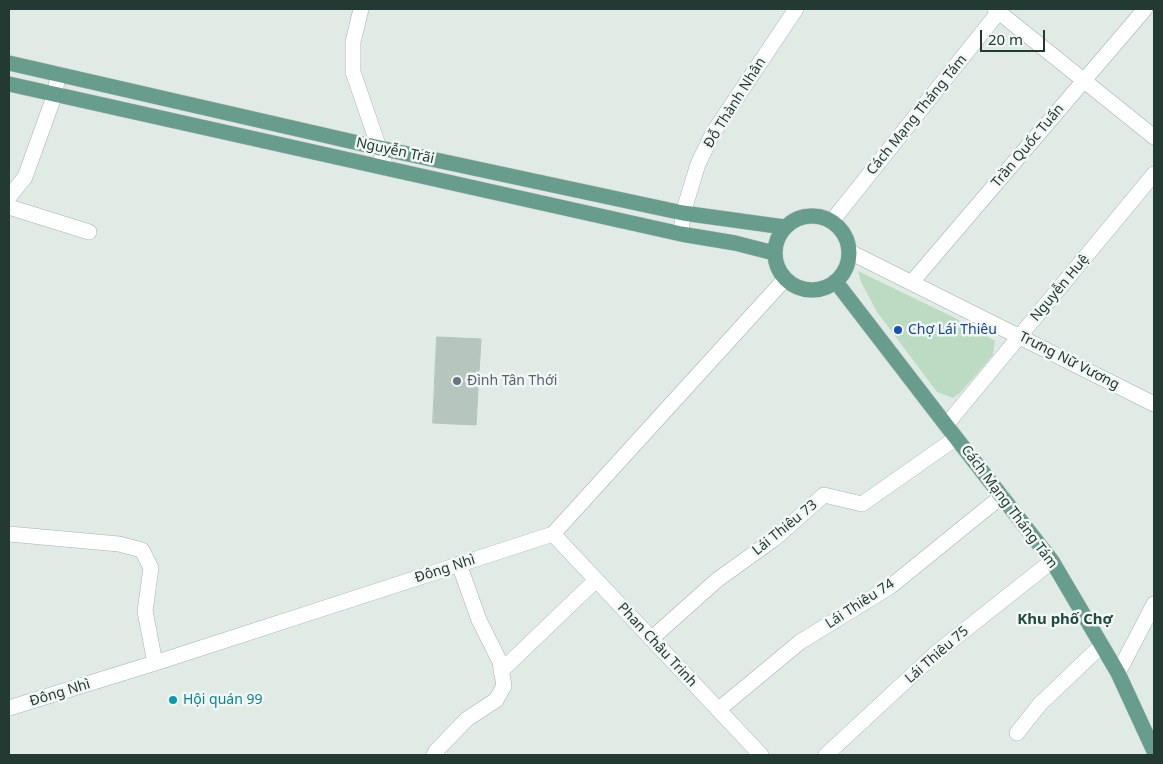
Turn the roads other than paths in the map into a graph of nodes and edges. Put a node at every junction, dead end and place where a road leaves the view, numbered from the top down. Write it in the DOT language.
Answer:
graph roads {
  1 [pos="361,9"];
  2 [pos="796,9"];
  3 [pos="1145,9"];
  4 [pos="998,10"];
  5 [pos="9,62"];
  6 [pos="58,74"];
  7 [pos="1084,80"];
  8 [pos="9,84"];
  9 [pos="55,94"];
  10 [pos="1154,137"];
  11 [pos="380,148"];
  12 [pos="386,168"];
  13 [pos="1154,174"];
  14 [pos="9,197"];
  15 [pos="9,207"];
  16 [pos="683,213"];
  17 [pos="832,221"];
  18 [pos="784,227"];
  19 [pos="89,232"];
  20 [pos="681,234"];
  21 [pos="850,252"];
  22 [pos="774,253"];
  23 [pos="785,279"];
  24 [pos="836,282"];
  25 [pos="912,282"];
  26 [pos="1020,336"];
  27 [pos="1154,404"];
  28 [pos="946,425"];
  29 [pos="956,438"];
  30 [pos="1002,496"];
  31 [pos="9,534"];
  32 [pos="553,534"];
  33 [pos="1052,561"];
  34 [pos="459,564"];
  35 [pos="596,580"];
  36 [pos="1154,604"];
  37 [pos="651,638"];
  38 [pos="1102,645"];
  39 [pos="154,663"];
  40 [pos="502,671"];
  41 [pos="1118,673"];
  42 [pos="9,708"];
  43 [pos="718,710"];
  44 [pos="1017,733"];
  45 [pos="1154,751"];
  46 [pos="434,755"];
  47 [pos="761,755"];
  48 [pos="826,755"];
  1 -- 11 [label="street"];
  2 -- 16 [label="street, Đỗ Thành Nhân"];
  3 -- 7 [label="street, Trần Quốc Tuấn"];
  4 -- 7 [label="street"];
  4 -- 17 [label="street, Cách Mạng Tháng Tám"];
  5 -- 6 [label="main road, Nguyễn Trãi"];
  6 -- 9 [label="street"];
  6 -- 11 [label="main road, Nguyễn Trãi"];
  7 -- 10 [label="street"];
  7 -- 25 [label="street, Trần Quốc Tuấn"];
  8 -- 9 [label="main road, Nguyễn Trãi"];
  9 -- 12 [label="main road, Nguyễn Trãi"];
  9 -- 14 [label="street"];
  11 -- 12 [label="street"];
  11 -- 16 [label="main road, Nguyễn Trãi"];
  12 -- 20 [label="main road, Nguyễn Trãi"];
  13 -- 26 [label="street, Nguyễn Huệ"];
  15 -- 19 [label="street"];
  16 -- 18 [label="main road, Nguyễn Trãi"];
  16 -- 20 [label="street, Đỗ Thành Nhân"];
  17 -- 18 [label="main road"];
  17 -- 21 [label="main road"];
  18 -- 22 [label="main road"];
  20 -- 22 [label="main road, Nguyễn Trãi"];
  21 -- 24 [label="main road"];
  21 -- 25 [label="street, Trưng Nữ Vương"];
  22 -- 23 [label="main road"];
  23 -- 24 [label="main road"];
  23 -- 32 [label="street"];
  24 -- 28 [label="main road, Cách Mạng Tháng Tám"];
  25 -- 26 [label="street, Trưng Nữ Vương"];
  26 -- 27 [label="street, Trưng Nữ Vương"];
  26 -- 28 [label="street, Nguyễn Huệ"];
  28 -- 29 [label="main road, Cách Mạng Tháng Tám"];
  29 -- 30 [label="main road, Cách Mạng Tháng Tám"];
  29 -- 37 [label="street, Lái Thiêu 73"];
  30 -- 33 [label="main road, Cách Mạng Tháng Tám"];
  30 -- 43 [label="street, Lái Thiêu 74"];
  31 -- 39 [label="street"];
  32 -- 34 [label="street, Đông Nhì"];
  32 -- 35 [label="street, Phan Châu Trinh"];
  33 -- 38 [label="main road, Cách Mạng Tháng Tám"];
  33 -- 48 [label="street, Lái Thiêu 75"];
  34 -- 39 [label="street, Đông Nhì"];
  34 -- 40 [label="street"];
  35 -- 37 [label="street, Phan Châu Trinh"];
  35 -- 40 [label="street"];
  36 -- 41 [label="street"];
  37 -- 43 [label="street, Phan Châu Trinh"];
  38 -- 41 [label="main road, Cách Mạng Tháng Tám"];
  38 -- 44 [label="street"];
  39 -- 42 [label="street, Đông Nhì"];
  40 -- 46 [label="street"];
  41 -- 45 [label="main road, Cách Mạng Tháng Tám"];
  43 -- 47 [label="street, Phan Châu Trinh"];
}
